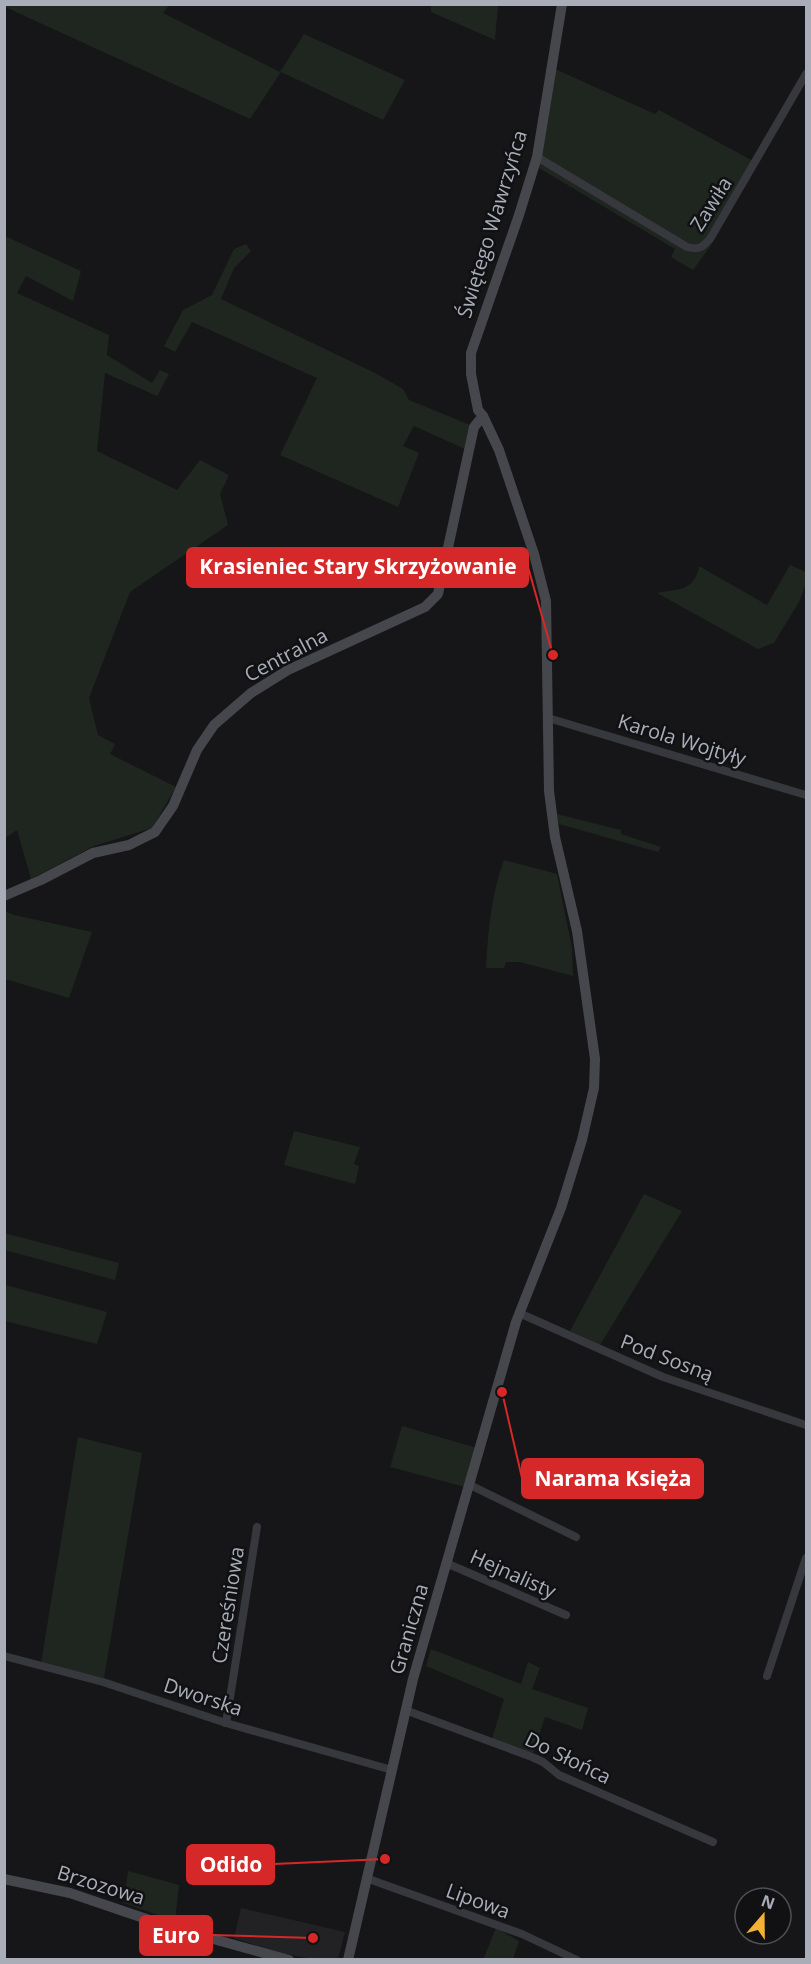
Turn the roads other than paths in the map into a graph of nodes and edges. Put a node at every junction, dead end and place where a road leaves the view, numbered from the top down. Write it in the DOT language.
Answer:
graph roads {
  1 [pos="562,4"];
  2 [pos="807,74"];
  3 [pos="537,157"];
  4 [pos="483,416"];
  5 [pos="548,718"];
  6 [pos="807,795"];
  7 [pos="4,896"];
  8 [pos="519,1313"];
  9 [pos="807,1425"];
  10 [pos="470,1485"];
  11 [pos="257,1527"];
  12 [pos="576,1537"];
  13 [pos="807,1558"];
  14 [pos="446,1563"];
  15 [pos="566,1615"];
  16 [pos="4,1656"];
  17 [pos="767,1676"];
  18 [pos="405,1710"];
  19 [pos="226,1724"];
  20 [pos="392,1770"];
  21 [pos="713,1842"];
  22 [pos="366,1878"];
  23 [pos="4,1880"];
  24 [pos="289,1959"];
  25 [pos="348,1959"];
  26 [pos="577,1959"];
  1 -- 3 [label="street, Świętego Wawrzyńca"];
  2 -- 3 [label="street, Zawiła"];
  3 -- 4 [label="street, Świętego Wawrzyńca"];
  4 -- 5 [label="street, Graniczna"];
  4 -- 7 [label="street, Centralna"];
  5 -- 6 [label="street, Karola Wojtyły"];
  5 -- 8 [label="street, Graniczna"];
  8 -- 9 [label="street, Pod Sosną"];
  8 -- 10 [label="street, Graniczna"];
  10 -- 12 [label="street"];
  10 -- 14 [label="street, Graniczna"];
  11 -- 19 [label="street, Czereśniowa"];
  13 -- 17 [label="street"];
  14 -- 15 [label="street, Hejnalisty"];
  14 -- 18 [label="street, Graniczna"];
  16 -- 19 [label="street, Dworska"];
  18 -- 20 [label="street, Graniczna"];
  18 -- 21 [label="street, Do Słońca"];
  19 -- 20 [label="street, Dworska"];
  20 -- 22 [label="street, Graniczna"];
  22 -- 25 [label="street, Graniczna"];
  22 -- 26 [label="street, Lipowa"];
  23 -- 24 [label="street, Brzozowa"];
}
